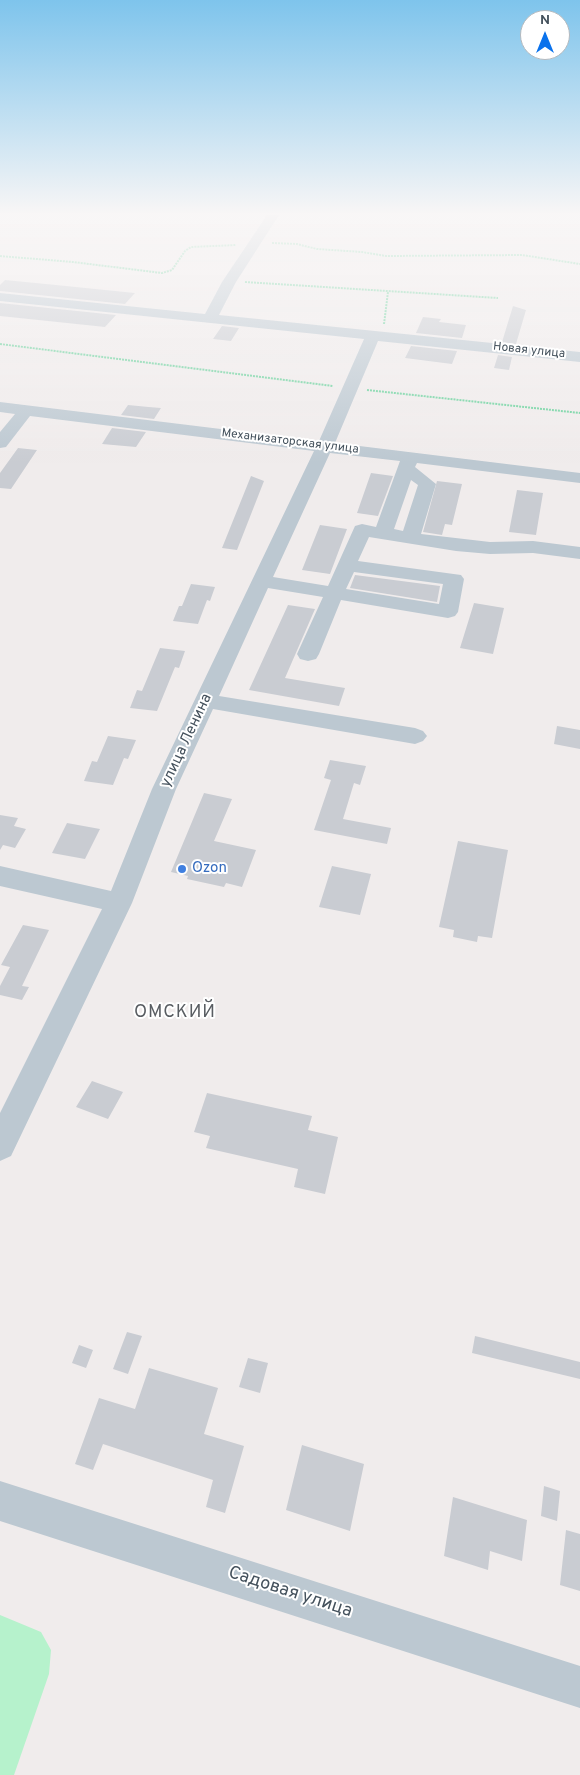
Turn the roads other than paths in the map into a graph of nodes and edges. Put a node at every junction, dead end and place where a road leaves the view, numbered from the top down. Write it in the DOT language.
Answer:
graph roads {
  1 [pos="8,298"];
  2 [pos="221,298"];
  3 [pos="210,319"];
  4 [pos="377,335"];
  5 [pos="580,357"];
  6 [pos="0,407"];
  7 [pos="26,410"];
  8 [pos="0,444"];
  9 [pos="325,446"];
  10 [pos="408,462"];
  11 [pos="580,478"];
  12 [pos="382,533"];
  13 [pos="410,538"];
  14 [pos="580,553"];
  15 [pos="346,565"];
  16 [pos="261,581"];
  17 [pos="334,594"];
  18 [pos="308,654"];
  19 [pos="206,701"];
  20 [pos="415,736"];
  21 [pos="0,876"];
  22 [pos="119,903"];
  23 [pos="0,1146"];
  24 [pos="0,1500"];
  25 [pos="580,1687"];
  1 -- 3 [label="street, Новая улица"];
  2 -- 3 [label="street"];
  3 -- 4 [label="street, Новая улица"];
  4 -- 5 [label="street, Новая улица"];
  4 -- 9 [label="street, улица Ленина"];
  6 -- 7 [label="street, Механизаторская улица"];
  7 -- 8 [label="street"];
  7 -- 9 [label="street, Механизаторская улица"];
  9 -- 10 [label="street, Механизаторская улица"];
  9 -- 16 [label="street, улица Ленина"];
  10 -- 11 [label="street, Механизаторская улица"];
  10 -- 12 [label="street"];
  10 -- 13 [label="street"];
  12 -- 13 [label="street"];
  12 -- 15 [label="street"];
  13 -- 14 [label="street"];
  15 -- 17 [label="street"];
  15 -- 17 [label="lane"];
  16 -- 17 [label="lane"];
  16 -- 19 [label="street, улица Ленина"];
  17 -- 18 [label="street"];
  19 -- 20 [label="lane"];
  19 -- 22 [label="street, улица Ленина"];
  21 -- 22 [label="street"];
  22 -- 23 [label="street, улица Ленина"];
  24 -- 25 [label="street, Садовая улица"];
}
